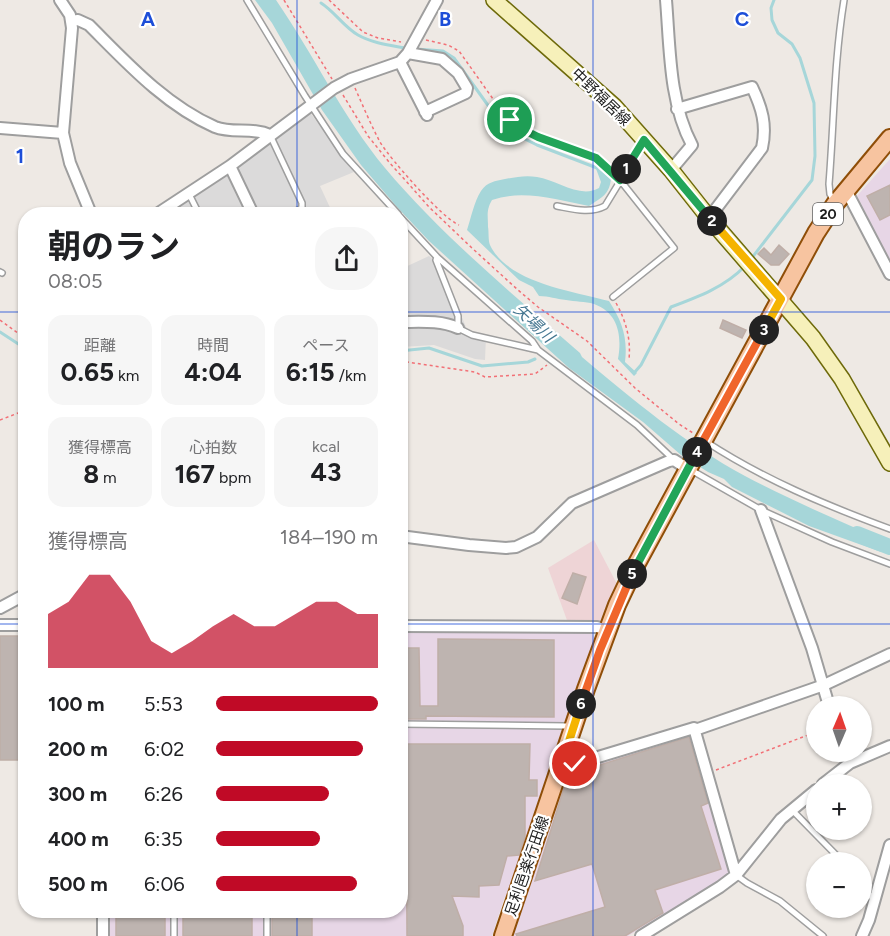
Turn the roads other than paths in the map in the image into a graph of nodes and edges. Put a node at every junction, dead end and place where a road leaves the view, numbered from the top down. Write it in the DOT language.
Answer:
graph roads {
  1 [pos="60,0"];
  2 [pos="247,0"];
  3 [pos="437,0"];
  4 [pos="494,0"];
  5 [pos="666,0"];
  6 [pos="844,0"];
  7 [pos="72,21"];
  8 [pos="410,49"];
  9 [pos="311,104"];
  10 [pos="677,110"];
  11 [pos="0,128"];
  12 [pos="63,133"];
  13 [pos="270,135"];
  14 [pos="890,138"];
  15 [pos="644,140"];
  16 [pos="230,166"];
  17 [pos="671,170"];
  18 [pos="620,180"];
  19 [pos="846,190"];
  20 [pos="189,194"];
  21 [pos="835,204"];
  22 [pos="557,206"];
  23 [pos="88,207"];
  24 [pos="168,207"];
  25 [pos="196,207"];
  26 [pos="250,207"];
  27 [pos="302,207"];
  28 [pos="391,207"];
  29 [pos="709,218"];
  30 [pos="408,225"];
  31 [pos="437,256"];
  32 [pos="890,274"];
  33 [pos="613,297"];
  34 [pos="781,299"];
  35 [pos="408,322"];
  36 [pos="459,328"];
  37 [pos="538,350"];
  38 [pos="702,440"];
  39 [pos="890,463"];
  40 [pos="684,465"];
  41 [pos="761,510"];
  42 [pos="890,529"];
  43 [pos="408,537"];
  44 [pos="890,564"];
  45 [pos="18,598"];
  46 [pos="0,608"];
  47 [pos="0,625"];
  48 [pos="18,625"];
  49 [pos="408,626"];
  50 [pos="608,630"];
  51 [pos="890,654"];
  52 [pos="824,685"];
  53 [pos="827,696"];
  54 [pos="408,724"];
  55 [pos="573,728"];
  56 [pos="695,730"];
  57 [pos="890,746"];
  58 [pos="562,763"];
  59 [pos="850,764"];
  60 [pos="836,774"];
  61 [pos="806,798"];
  62 [pos="792,810"];
  63 [pos="890,844"];
  64 [pos="833,852"];
  65 [pos="736,875"];
  66 [pos="872,898"];
  67 [pos="874,901"];
  68 [pos="103,918"];
  69 [pos="174,918"];
  70 [pos="267,918"];
  71 [pos="104,936"];
  72 [pos="174,936"];
  73 [pos="267,936"];
  74 [pos="503,936"];
  75 [pos="640,936"];
  76 [pos="823,936"];
  77 [pos="862,936"];
  1 -- 7 [label="street"];
  2 -- 9 [label="lane"];
  3 -- 8 [label="street"];
  4 -- 15 [label="main road, 中野福居線"];
  5 -- 10 [label="street"];
  6 -- 21 [label="lane"];
  7 -- 12 [label="street"];
  7 -- 13 [label="street"];
  8 -- 8 [label="street"];
  8 -- 9 [label="street"];
  9 -- 13 [label="street"];
  9 -- 28 [label="lane"];
  10 -- 17 [label="street"];
  10 -- 29 [label="street"];
  11 -- 12 [label="street"];
  12 -- 23 [label="street"];
  13 -- 16 [label="street"];
  13 -- 27 [label="lane"];
  14 -- 19 [label="main road, 20"];
  15 -- 17 [label="main road, 中野福居線"];
  15 -- 18 [label="lane"];
  16 -- 20 [label="street"];
  16 -- 26 [label="street"];
  17 -- 29 [label="main road, 中野福居線"];
  18 -- 22 [label="lane"];
  18 -- 33 [label="lane"];
  19 -- 21 [label="main road, 20"];
  19 -- 32 [label="street"];
  20 -- 24 [label="street"];
  20 -- 25 [label="lane"];
  21 -- 34 [label="main road, 20"];
  29 -- 34 [label="main road, 中野福居線"];
  30 -- 31 [label="lane"];
  31 -- 36 [label="lane"];
  31 -- 37 [label="lane"];
  34 -- 38 [label="main road, 20"];
  34 -- 39 [label="main road, 中野福居線"];
  35 -- 36 [label="street"];
  36 -- 37 [label="lane"];
  37 -- 40 [label="lane"];
  38 -- 40 [label="main road, 20"];
  38 -- 42 [label="lane"];
  40 -- 41 [label="lane"];
  40 -- 43 [label="street"];
  40 -- 50 [label="main road, 足利邑楽行田線 / 20"];
  41 -- 44 [label="lane"];
  41 -- 52 [label="street"];
  45 -- 46 [label="street"];
  47 -- 48 [label="street"];
  49 -- 50 [label="street"];
  50 -- 55 [label="main road, 足利邑楽行田線 / 20"];
  51 -- 52 [label="street"];
  52 -- 53 [label="street"];
  52 -- 56 [label="street"];
  54 -- 55 [label="lane"];
  55 -- 58 [label="main road, 足利邑楽行田線 / 20"];
  56 -- 58 [label="street"];
  56 -- 65 [label="street"];
  57 -- 59 [label="street"];
  58 -- 74 [label="main road, 足利邑楽行田線 / 20"];
  59 -- 60 [label="street"];
  61 -- 62 [label="street"];
  62 -- 64 [label="lane"];
  62 -- 65 [label="street"];
  63 -- 67 [label="street"];
  65 -- 75 [label="street"];
  65 -- 76 [label="lane"];
  66 -- 67 [label="lane"];
  67 -- 77 [label="street"];
  68 -- 71 [label="street"];
  69 -- 72 [label="lane"];
  70 -- 73 [label="lane"];
}
